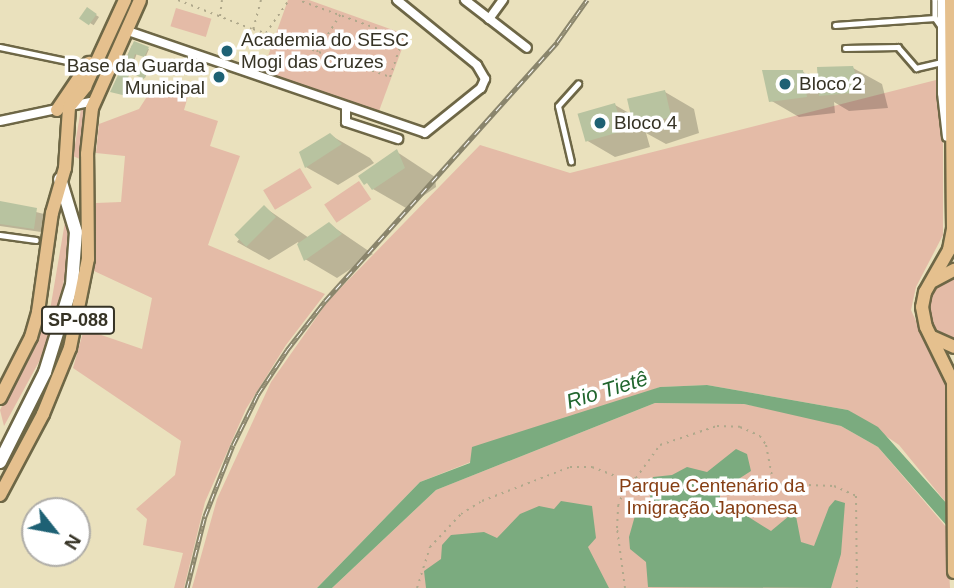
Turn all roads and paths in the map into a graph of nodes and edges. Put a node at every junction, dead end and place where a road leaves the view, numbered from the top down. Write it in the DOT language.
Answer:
graph roads {
  1 [pos="123,0"];
  2 [pos="140,0"];
  3 [pos="177,0"];
  4 [pos="222,0"];
  5 [pos="261,0"];
  6 [pos="289,0"];
  7 [pos="298,0"];
  8 [pos="397,0"];
  9 [pos="465,0"];
  10 [pos="503,0"];
  11 [pos="934,0"];
  12 [pos="942,0"];
  13 [pos="950,0"];
  14 [pos="340,14"];
  15 [pos="219,18"];
  16 [pos="935,18"];
  17 [pos="489,19"];
  18 [pos="835,25"];
  19 [pos="253,29"];
  20 [pos="942,29"];
  21 [pos="125,30"];
  22 [pos="107,33"];
  23 [pos="266,34"];
  24 [pos="0,47"];
  25 [pos="527,48"];
  26 [pos="845,48"];
  27 [pos="317,52"];
  28 [pos="942,61"];
  29 [pos="87,66"];
  30 [pos="578,84"];
  31 [pos="94,101"];
  32 [pos="346,108"];
  33 [pos="63,109"];
  34 [pos="0,121"];
  35 [pos="398,139"];
  36 [pos="571,162"];
  37 [pos="63,173"];
  38 [pos="90,208"];
  39 [pos="953,210"];
  40 [pos="0,235"];
  41 [pos="36,240"];
  42 [pos="954,270"];
  43 [pos="930,283"];
  44 [pos="932,336"];
  45 [pos="954,347"];
  46 [pos="0,398"];
  47 [pos="0,462"];
  48 [pos="628,481"];
  49 [pos="953,493"];
  50 [pos="0,495"];
  51 [pos="953,559"];
  52 [pos="954,572"];
  53 [pos="417,588"];
  54 [pos="625,588"];
  55 [pos="856,588"];
  1 -- 22 [label="main road"];
  2 -- 21 [label="main road, SP-088"];
  3 -- 15 [label="path"];
  4 -- 15 [label="path"];
  5 -- 19 [label="path"];
  6 -- 23 [label="path"];
  7 -- 14 [label="path"];
  8 -- 32 [label="street"];
  9 -- 17 [label="street"];
  10 -- 17 [label="street"];
  11 -- 16 [label="lane"];
  12 -- 20 [label="street"];
  13 -- 39 [label="main road"];
  14 -- 27 [label="path"];
  14 -- 27 [label="path"];
  15 -- 19 [label="path"];
  16 -- 18 [label="lane"];
  16 -- 20 [label="lane"];
  17 -- 25 [label="street"];
  19 -- 23 [label="path"];
  20 -- 28 [label="street"];
  21 -- 31 [label="main road, SP-088"];
  21 -- 32 [label="street"];
  22 -- 29 [label="main road"];
  22 -- 33 [label="main road"];
  23 -- 27 [label="path"];
  24 -- 29 [label="lane"];
  26 -- 28 [label="lane"];
  28 -- 39 [label="street"];
  29 -- 33 [label="main road"];
  30 -- 36 [label="lane"];
  31 -- 33 [label="street"];
  31 -- 38 [label="main road, SP-088"];
  32 -- 35 [label="street"];
  33 -- 34 [label="street"];
  33 -- 37 [label="main road, SP-088"];
  37 -- 38 [label="main road"];
  37 -- 46 [label="main road, SP-088"];
  37 -- 47 [label="main road"];
  38 -- 50 [label="main road, SP-088"];
  39 -- 43 [label="main road"];
  40 -- 41 [label="lane"];
  42 -- 43 [label="main road"];
  43 -- 44 [label="main road"];
  44 -- 45 [label="main road"];
  44 -- 49 [label="main road"];
  48 -- 53 [label="path"];
  48 -- 54 [label="path"];
  48 -- 55 [label="path"];
  49 -- 51 [label="main road"];
  51 -- 52 [label="main road"];
}
